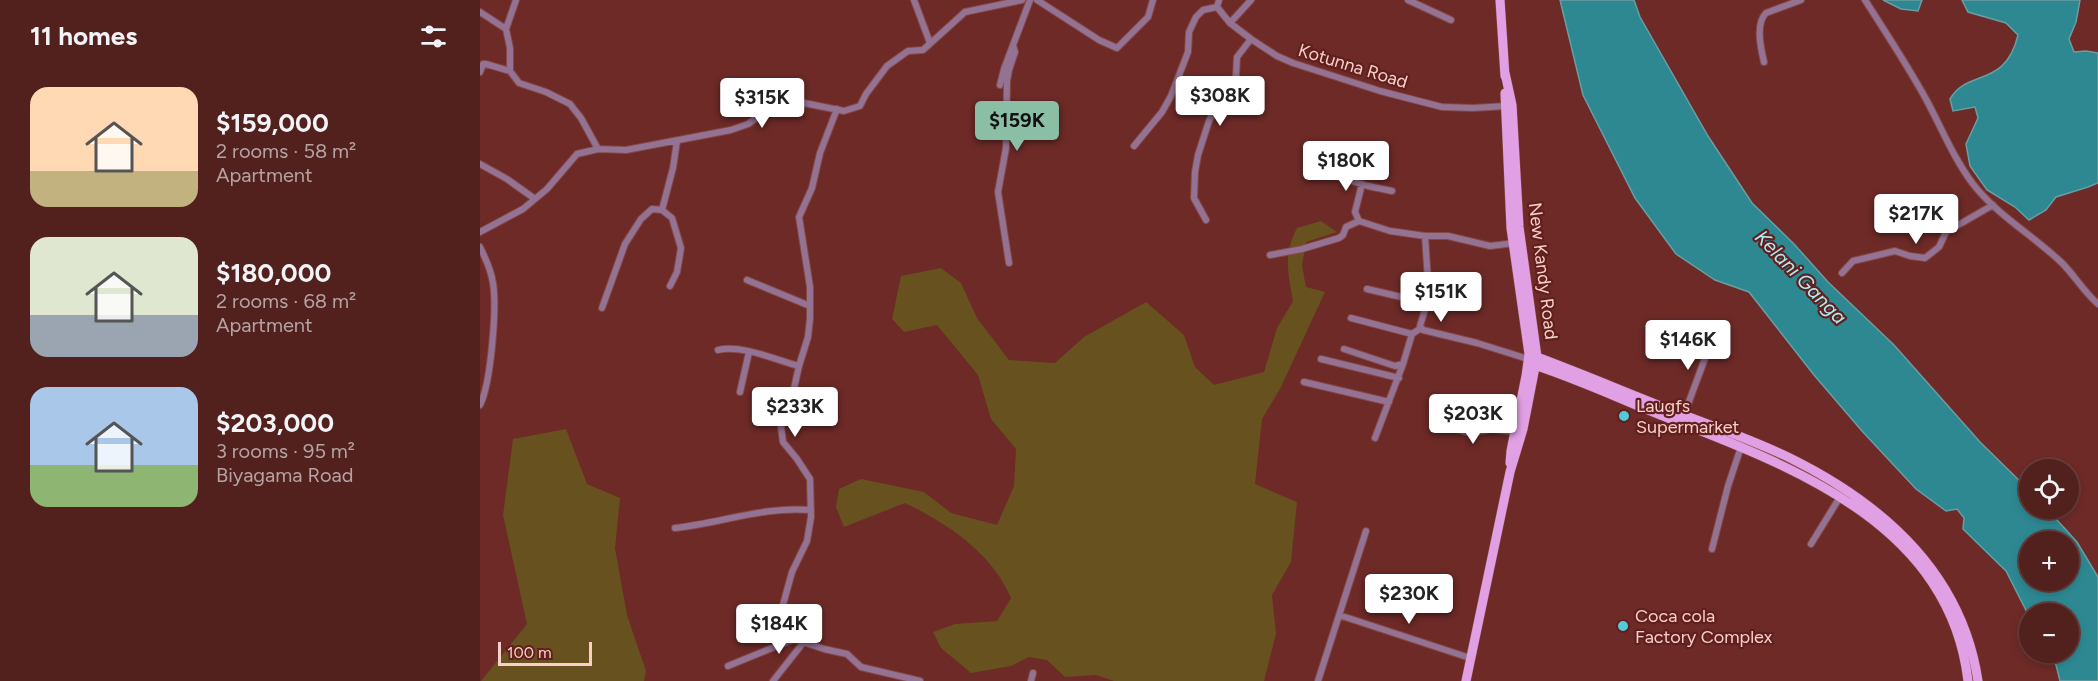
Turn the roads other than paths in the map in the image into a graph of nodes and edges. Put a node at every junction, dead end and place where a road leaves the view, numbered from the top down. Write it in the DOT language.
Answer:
graph roads {
  1 [pos="516,0"];
  2 [pos="914,0"];
  3 [pos="1022,0"];
  4 [pos="1030,0"];
  5 [pos="1037,0"];
  6 [pos="1154,0"];
  7 [pos="1251,0"];
  8 [pos="1408,0"];
  9 [pos="1500,0"];
  10 [pos="1801,0"];
  11 [pos="1865,0"];
  12 [pos="1218,3"];
  13 [pos="480,12"];
  14 [pos="1451,20"];
  15 [pos="1230,23"];
  16 [pos="506,29"];
  17 [pos="1251,39"];
  18 [pos="930,43"];
  19 [pos="1013,45"];
  20 [pos="1764,63"];
  21 [pos="510,71"];
  22 [pos="480,72"];
  23 [pos="1000,85"];
  24 [pos="1509,106"];
  25 [pos="837,109"];
  26 [pos="677,141"];
  27 [pos="1134,147"];
  28 [pos="598,148"];
  29 [pos="480,164"];
  30 [pos="1307,167"];
  31 [pos="1362,184"];
  32 [pos="1392,191"];
  33 [pos="535,199"];
  34 [pos="1993,205"];
  35 [pos="662,210"];
  36 [pos="1206,220"];
  37 [pos="1359,221"];
  38 [pos="480,232"];
  39 [pos="1425,236"];
  40 [pos="1517,243"];
  41 [pos="480,248"];
  42 [pos="1270,255"];
  43 [pos="1009,263"];
  44 [pos="1842,273"];
  45 [pos="747,280"];
  46 [pos="670,285"];
  47 [pos="1367,289"];
  48 [pos="1427,303"];
  49 [pos="2098,304"];
  50 [pos="810,306"];
  51 [pos="602,308"];
  52 [pos="1351,318"];
  53 [pos="1421,328"];
  54 [pos="1412,334"];
  55 [pos="1714,334"];
  56 [pos="1344,349"];
  57 [pos="718,350"];
  58 [pos="749,352"];
  59 [pos="1321,359"];
  60 [pos="1532,360"];
  61 [pos="1403,364"];
  62 [pos="799,366"];
  63 [pos="1399,378"];
  64 [pos="1304,382"];
  65 [pos="740,392"];
  66 [pos="1389,402"];
  67 [pos="480,405"];
  68 [pos="1683,419"];
  69 [pos="1437,424"];
  70 [pos="1514,432"];
  71 [pos="1376,438"];
  72 [pos="1741,447"];
  73 [pos="1510,472"];
  74 [pos="1842,494"];
  75 [pos="811,510"];
  76 [pos="675,528"];
  77 [pos="1366,531"];
  78 [pos="1811,544"];
  79 [pos="1712,549"];
  80 [pos="1339,615"];
  81 [pos="794,639"];
  82 [pos="803,643"];
  83 [pos="1470,658"];
  84 [pos="728,666"];
  85 [pos="1033,673"];
  86 [pos="773,681"];
  87 [pos="920,681"];
  88 [pos="1031,681"];
  89 [pos="1318,681"];
  90 [pos="1466,681"];
  91 [pos="1968,681"];
  92 [pos="1978,681"];
  1 -- 16 [label="street"];
  2 -- 18 [label="street"];
  3 -- 18 [label="street"];
  4 -- 19 [label="street"];
  5 -- 6 [label="street"];
  7 -- 15 [label="street"];
  8 -- 14 [label="street"];
  9 -- 24 [label="main road, New Kandy Road"];
  10 -- 20 [label="street"];
  11 -- 34 [label="street"];
  12 -- 15 [label="street, Kotunna Road"];
  12 -- 27 [label="street"];
  13 -- 16 [label="street"];
  15 -- 17 [label="street, Kotunna Road"];
  16 -- 21 [label="street"];
  17 -- 24 [label="street, Kotunna Road"];
  17 -- 36 [label="street"];
  18 -- 25 [label="street"];
  19 -- 23 [label="street"];
  19 -- 43 [label="street"];
  21 -- 22 [label="street"];
  21 -- 28 [label="street"];
  24 -- 40 [label="main road, New Kandy Road"];
  25 -- 26 [label="street"];
  25 -- 50 [label="street"];
  26 -- 28 [label="street"];
  26 -- 35 [label="street"];
  28 -- 33 [label="street"];
  29 -- 33 [label="street"];
  30 -- 31 [label="street"];
  31 -- 32 [label="street"];
  31 -- 37 [label="street"];
  33 -- 38 [label="street"];
  34 -- 44 [label="street"];
  34 -- 49 [label="street"];
  35 -- 46 [label="street"];
  35 -- 51 [label="street"];
  37 -- 39 [label="street"];
  37 -- 42 [label="street"];
  39 -- 40 [label="street"];
  39 -- 48 [label="street"];
  40 -- 60 [label="main road, New Kandy Road"];
  41 -- 67 [label="street"];
  45 -- 50 [label="street"];
  47 -- 48 [label="street"];
  48 -- 53 [label="street"];
  50 -- 62 [label="street"];
  52 -- 54 [label="street"];
  53 -- 54 [label="street"];
  53 -- 60 [label="street"];
  54 -- 61 [label="street"];
  55 -- 68 [label="street"];
  56 -- 61 [label="street"];
  57 -- 58 [label="street"];
  58 -- 62 [label="street"];
  58 -- 65 [label="street"];
  59 -- 63 [label="street"];
  60 -- 68 [label="main road"];
  60 -- 70 [label="main road"];
  60 -- 73 [label="main road"];
  61 -- 63 [label="street"];
  62 -- 75 [label="street"];
  63 -- 66 [label="street"];
  64 -- 66 [label="street"];
  66 -- 71 [label="street"];
  68 -- 72 [label="main road"];
  68 -- 74 [label="main road"];
  69 -- 70 [label="street"];
  70 -- 73 [label="main road"];
  72 -- 74 [label="main road"];
  72 -- 79 [label="street"];
  73 -- 83 [label="main road"];
  74 -- 78 [label="street"];
  74 -- 91 [label="main road"];
  74 -- 92 [label="main road"];
  75 -- 76 [label="street"];
  75 -- 81 [label="street"];
  77 -- 80 [label="street"];
  80 -- 83 [label="street"];
  80 -- 89 [label="street"];
  81 -- 82 [label="street"];
  81 -- 84 [label="street"];
  82 -- 86 [label="street"];
  82 -- 87 [label="street"];
  83 -- 90 [label="main road"];
  85 -- 88 [label="street"];
}
